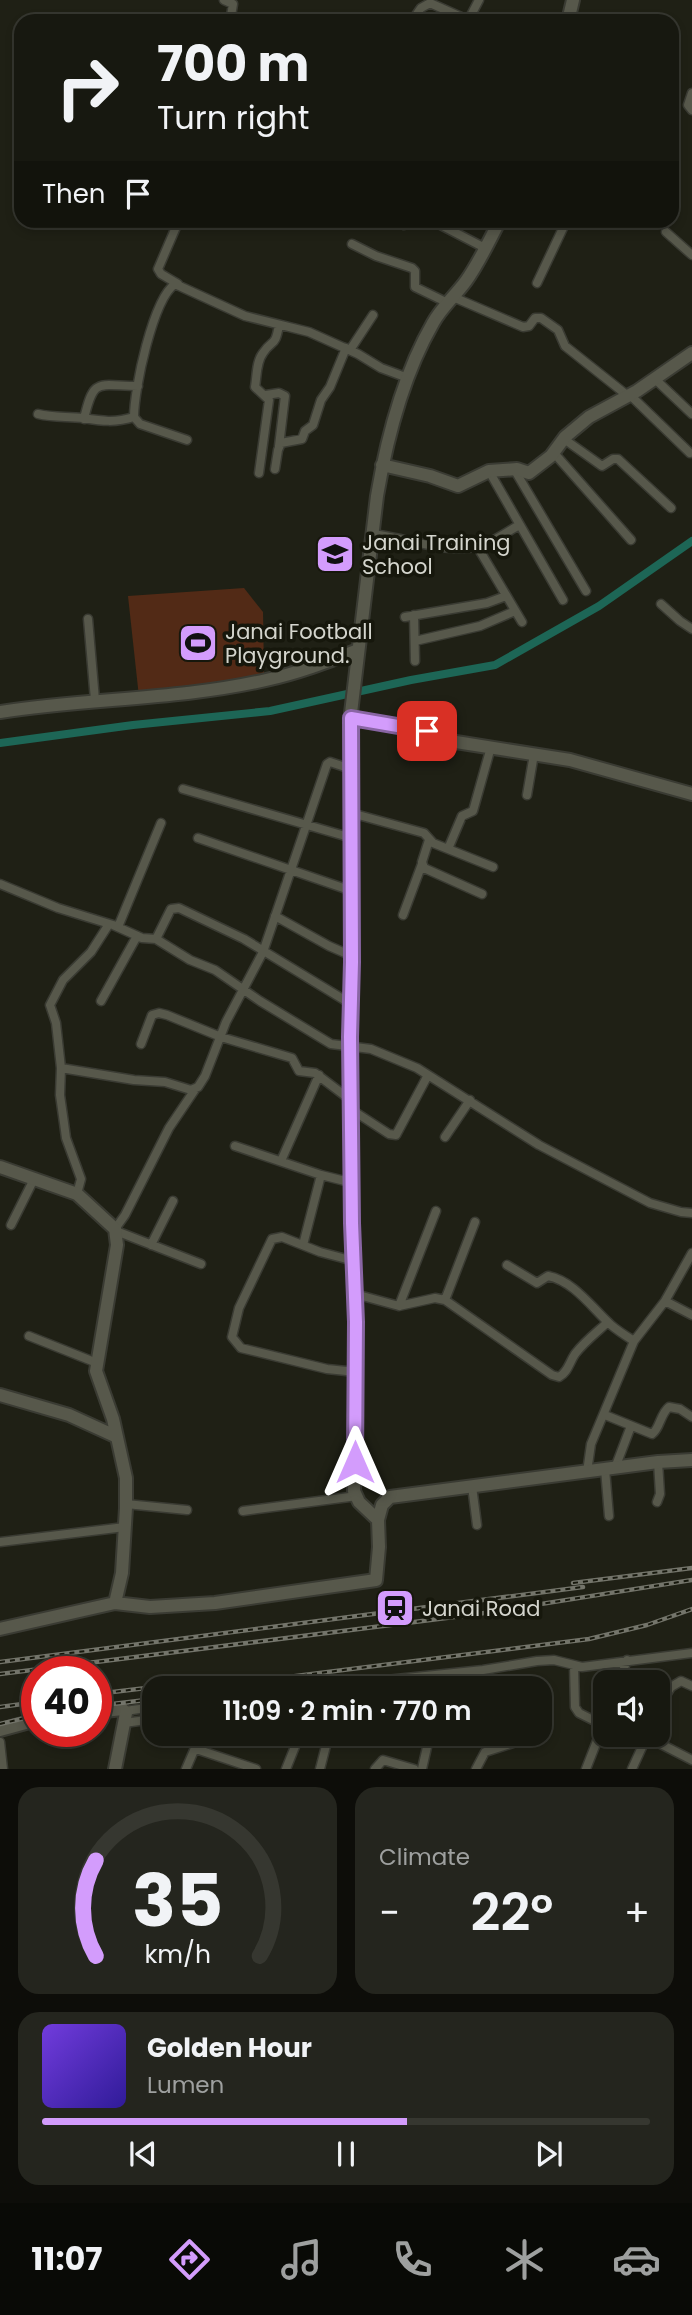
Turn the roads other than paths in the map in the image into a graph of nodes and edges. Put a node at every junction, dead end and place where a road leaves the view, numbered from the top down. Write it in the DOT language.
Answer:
graph roads {
  1 [pos="224,0"];
  2 [pos="231,14"];
  3 [pos="417,14"];
  4 [pos="452,14"];
  5 [pos="692,93"];
  6 [pos="692,110"];
  7 [pos="176,228"];
  8 [pos="446,228"];
  9 [pos="495,228"];
  10 [pos="563,228"];
  11 [pos="666,232"];
  12 [pos="352,244"];
  13 [pos="485,248"];
  14 [pos="692,255"];
  15 [pos="537,283"];
  16 [pos="178,284"];
  17 [pos="450,300"];
  18 [pos="373,315"];
  19 [pos="279,325"];
  20 [pos="348,349"];
  21 [pos="692,352"];
  22 [pos="408,378"];
  23 [pos="655,379"];
  24 [pos="138,386"];
  25 [pos="266,395"];
  26 [pos="629,396"];
  27 [pos="38,414"];
  28 [pos="692,414"];
  29 [pos="134,417"];
  30 [pos="84,419"];
  31 [pos="564,439"];
  32 [pos="187,440"];
  33 [pos="279,447"];
  34 [pos="554,453"];
  35 [pos="690,453"];
  36 [pos="382,465"];
  37 [pos="275,469"];
  38 [pos="514,469"];
  39 [pos="489,471"];
  40 [pos="259,472"];
  41 [pos="671,508"];
  42 [pos="519,525"];
  43 [pos="371,534"];
  44 [pos="631,540"];
  45 [pos="477,546"];
  46 [pos="586,591"];
  47 [pos="506,596"];
  48 [pos="564,600"];
  49 [pos="661,604"];
  50 [pos="515,611"];
  51 [pos="88,619"];
  52 [pos="522,622"];
  53 [pos="692,629"];
  54 [pos="415,641"];
  55 [pos="358,650"];
  56 [pos="415,661"];
  57 [pos="95,700"];
  58 [pos="0,712"];
  59 [pos="351,713"];
  60 [pos="492,747"];
  61 [pos="534,754"];
  62 [pos="351,769"];
  63 [pos="183,789"];
  64 [pos="692,794"];
  65 [pos="527,795"];
  66 [pos="351,813"];
  67 [pos="161,823"];
  68 [pos="307,827"];
  69 [pos="198,838"];
  70 [pos="352,838"];
  71 [pos="429,840"];
  72 [pos="448,849"];
  73 [pos="422,864"];
  74 [pos="493,867"];
  75 [pos="291,870"];
  76 [pos="0,884"];
  77 [pos="352,891"];
  78 [pos="482,894"];
  79 [pos="403,915"];
  80 [pos="275,916"];
  81 [pos="109,924"];
  82 [pos="118,927"];
  83 [pos="137,936"];
  84 [pos="156,939"];
  85 [pos="263,952"];
  86 [pos="352,956"];
  87 [pos="243,989"];
  88 [pos="101,1001"];
  89 [pos="351,1004"];
  90 [pos="221,1037"];
  91 [pos="141,1044"];
  92 [pos="351,1046"];
  93 [pos="61,1068"];
  94 [pos="318,1075"];
  95 [pos="428,1075"];
  96 [pos="196,1088"];
  97 [pos="470,1100"];
  98 [pos="352,1106"];
  99 [pos="445,1137"];
  100 [pos="235,1146"];
  101 [pos="281,1161"];
  102 [pos="0,1167"];
  103 [pos="321,1175"];
  104 [pos="34,1179"];
  105 [pos="352,1183"];
  106 [pos="77,1194"];
  107 [pos="173,1201"];
  108 [pos="436,1211"];
  109 [pos="692,1213"];
  110 [pos="475,1222"];
  111 [pos="11,1225"];
  112 [pos="116,1230"];
  113 [pos="151,1245"];
  114 [pos="303,1245"];
  115 [pos="692,1254"];
  116 [pos="354,1261"];
  117 [pos="201,1264"];
  118 [pos="507,1265"];
  119 [pos="355,1294"];
  120 [pos="445,1300"];
  121 [pos="665,1301"];
  122 [pos="399,1306"];
  123 [pos="692,1315"];
  124 [pos="608,1322"];
  125 [pos="29,1336"];
  126 [pos="634,1341"];
  127 [pos="97,1363"];
  128 [pos="356,1372"];
  129 [pos="0,1395"];
  130 [pos="605,1415"];
  131 [pos="692,1417"];
  132 [pos="631,1426"];
  133 [pos="115,1436"];
  134 [pos="692,1460"];
  135 [pos="658,1462"];
  136 [pos="610,1469"];
  137 [pos="587,1472"];
  138 [pos="472,1486"];
  139 [pos="357,1496"];
  140 [pos="657,1502"];
  141 [pos="126,1504"];
  142 [pos="187,1510"];
  143 [pos="243,1511"];
  144 [pos="609,1516"];
  145 [pos="378,1520"];
  146 [pos="477,1525"];
  147 [pos="125,1527"];
  148 [pos="0,1542"];
  149 [pos="115,1603"];
  150 [pos="0,1629"];
  151 [pos="692,1653"];
  152 [pos="627,1660"];
  153 [pos="574,1665"];
  154 [pos="623,1670"];
  155 [pos="433,1676"];
  156 [pos="692,1686"];
  157 [pos="670,1689"];
  158 [pos="142,1711"];
  159 [pos="112,1715"];
  160 [pos="125,1717"];
  161 [pos="142,1718"];
  162 [pos="593,1718"];
  163 [pos="21,1724"];
  164 [pos="0,1730"];
  165 [pos="0,1742"];
  166 [pos="196,1746"];
  167 [pos="295,1746"];
  168 [pos="327,1746"];
  169 [pos="427,1746"];
  170 [pos="504,1746"];
  171 [pos="594,1747"];
  172 [pos="642,1747"];
  173 [pos="669,1747"];
  174 [pos="195,1749"];
  175 [pos="692,1760"];
  176 [pos="3,1769"];
  177 [pos="115,1769"];
  178 [pos="186,1769"];
  179 [pos="256,1769"];
  180 [pos="286,1769"];
  181 [pos="320,1769"];
  182 [pos="375,1769"];
  183 [pos="414,1769"];
  184 [pos="422,1769"];
  185 [pos="477,1769"];
  186 [pos="586,1769"];
  187 [pos="632,1769"];
  1 -- 2 [label="street"];
  3 -- 4 [label="street"];
  5 -- 6 [label="street"];
  7 -- 16 [label="street"];
  8 -- 13 [label="street"];
  9 -- 13 [label="street"];
  10 -- 15 [label="street"];
  11 -- 14 [label="street"];
  12 -- 17 [label="street"];
  13 -- 17 [label="street"];
  16 -- 19 [label="street"];
  16 -- 24 [label="street"];
  17 -- 22 [label="street"];
  17 -- 26 [label="street"];
  18 -- 20 [label="street"];
  19 -- 20 [label="street"];
  19 -- 25 [label="street"];
  20 -- 22 [label="street"];
  20 -- 33 [label="street"];
  21 -- 23 [label="street"];
  22 -- 36 [label="street"];
  23 -- 26 [label="street"];
  23 -- 28 [label="street"];
  24 -- 29 [label="street"];
  24 -- 30 [label="street"];
  25 -- 33 [label="street"];
  25 -- 40 [label="street"];
  26 -- 31 [label="street"];
  26 -- 35 [label="street"];
  27 -- 30 [label="street"];
  29 -- 30 [label="street"];
  29 -- 32 [label="street"];
  31 -- 34 [label="street"];
  31 -- 41 [label="street"];
  33 -- 37 [label="street"];
  34 -- 38 [label="street"];
  34 -- 44 [label="street"];
  36 -- 39 [label="street"];
  36 -- 43 [label="street"];
  38 -- 39 [label="street"];
  38 -- 46 [label="street"];
  39 -- 42 [label="street"];
  42 -- 45 [label="street"];
  42 -- 48 [label="street"];
  43 -- 45 [label="street"];
  43 -- 55 [label="street"];
  45 -- 47 [label="street"];
  47 -- 50 [label="street"];
  47 -- 54 [label="street"];
  49 -- 53 [label="street"];
  50 -- 52 [label="street"];
  50 -- 54 [label="street"];
  51 -- 57 [label="street"];
  54 -- 56 [label="street"];
  55 -- 57 [label="street"];
  55 -- 59 [label="street"];
  57 -- 58 [label="street"];
  59 -- 60 [label="street"];
  59 -- 62 [label="street"];
  60 -- 61 [label="street"];
  60 -- 72 [label="street"];
  61 -- 64 [label="street"];
  61 -- 65 [label="street"];
  62 -- 66 [label="street"];
  62 -- 68 [label="street"];
  63 -- 68 [label="street"];
  66 -- 70 [label="street"];
  66 -- 71 [label="street"];
  67 -- 82 [label="street"];
  68 -- 70 [label="street"];
  68 -- 75 [label="street"];
  69 -- 75 [label="street"];
  70 -- 77 [label="street"];
  71 -- 72 [label="street"];
  71 -- 73 [label="street"];
  72 -- 74 [label="street"];
  73 -- 78 [label="street"];
  73 -- 79 [label="street"];
  75 -- 77 [label="street"];
  75 -- 80 [label="street"];
  76 -- 81 [label="street"];
  77 -- 86 [label="street"];
  80 -- 85 [label="street"];
  80 -- 86 [label="street"];
  81 -- 82 [label="street"];
  81 -- 93 [label="street"];
  82 -- 83 [label="street"];
  83 -- 84 [label="street"];
  83 -- 88 [label="street"];
  84 -- 85 [label="street"];
  84 -- 87 [label="street"];
  85 -- 87 [label="street"];
  85 -- 89 [label="street"];
  86 -- 89 [label="street"];
  87 -- 90 [label="street"];
  87 -- 92 [label="street"];
  89 -- 92 [label="street"];
  90 -- 91 [label="street"];
  90 -- 94 [label="street"];
  90 -- 96 [label="street"];
  92 -- 95 [label="street"];
  92 -- 98 [label="street"];
  93 -- 96 [label="street"];
  93 -- 106 [label="street"];
  94 -- 98 [label="street"];
  94 -- 101 [label="street"];
  95 -- 97 [label="street"];
  95 -- 98 [label="street"];
  96 -- 112 [label="street"];
  97 -- 99 [label="street"];
  97 -- 109 [label="street"];
  98 -- 105 [label="street"];
  100 -- 101 [label="street"];
  101 -- 103 [label="street"];
  102 -- 104 [label="street"];
  103 -- 105 [label="street"];
  103 -- 114 [label="street"];
  104 -- 106 [label="street"];
  104 -- 111 [label="street"];
  105 -- 116 [label="street"];
  106 -- 112 [label="street"];
  107 -- 113 [label="street"];
  108 -- 122 [label="street"];
  110 -- 120 [label="street"];
  112 -- 113 [label="street"];
  112 -- 127 [label="street"];
  113 -- 117 [label="street"];
  114 -- 116 [label="street"];
  114 -- 128 [label="street"];
  115 -- 121 [label="street"];
  116 -- 119 [label="street"];
  118 -- 124 [label="street"];
  119 -- 122 [label="street"];
  119 -- 128 [label="street"];
  120 -- 122 [label="street"];
  120 -- 124 [label="street"];
  121 -- 123 [label="street"];
  121 -- 126 [label="street"];
  124 -- 126 [label="street"];
  125 -- 127 [label="street"];
  126 -- 130 [label="street"];
  127 -- 133 [label="street"];
  128 -- 139 [label="street"];
  129 -- 133 [label="street"];
  130 -- 132 [label="street"];
  130 -- 137 [label="street"];
  131 -- 132 [label="street"];
  132 -- 136 [label="street"];
  133 -- 141 [label="street"];
  134 -- 135 [label="street"];
  135 -- 136 [label="street"];
  135 -- 140 [label="street"];
  136 -- 137 [label="street"];
  136 -- 144 [label="street"];
  137 -- 138 [label="street"];
  138 -- 145 [label="street"];
  138 -- 146 [label="street"];
  139 -- 143 [label="street"];
  139 -- 145 [label="street"];
  141 -- 142 [label="street"];
  141 -- 147 [label="street"];
  145 -- 149 [label="street"];
  147 -- 148 [label="street"];
  147 -- 149 [label="street"];
  149 -- 150 [label="street"];
  151 -- 152 [label="street"];
  152 -- 153 [label="street"];
  152 -- 154 [label="street"];
  153 -- 155 [label="street"];
  153 -- 162 [label="street"];
  156 -- 157 [label="street"];
  158 -- 160 [label="street"];
  159 -- 160 [label="street"];
  160 -- 161 [label="street"];
  160 -- 177 [label="street"];
  163 -- 164 [label="street"];
  165 -- 176 [label="street"];
  166 -- 174 [label="street"];
  167 -- 180 [label="street"];
  168 -- 181 [label="street"];
  169 -- 184 [label="street"];
  170 -- 185 [label="street"];
  171 -- 186 [label="street"];
  172 -- 187 [label="street"];
  173 -- 175 [label="street"];
  174 -- 178 [label="street"];
  174 -- 179 [label="street"];
  182 -- 183 [label="street"];
}
